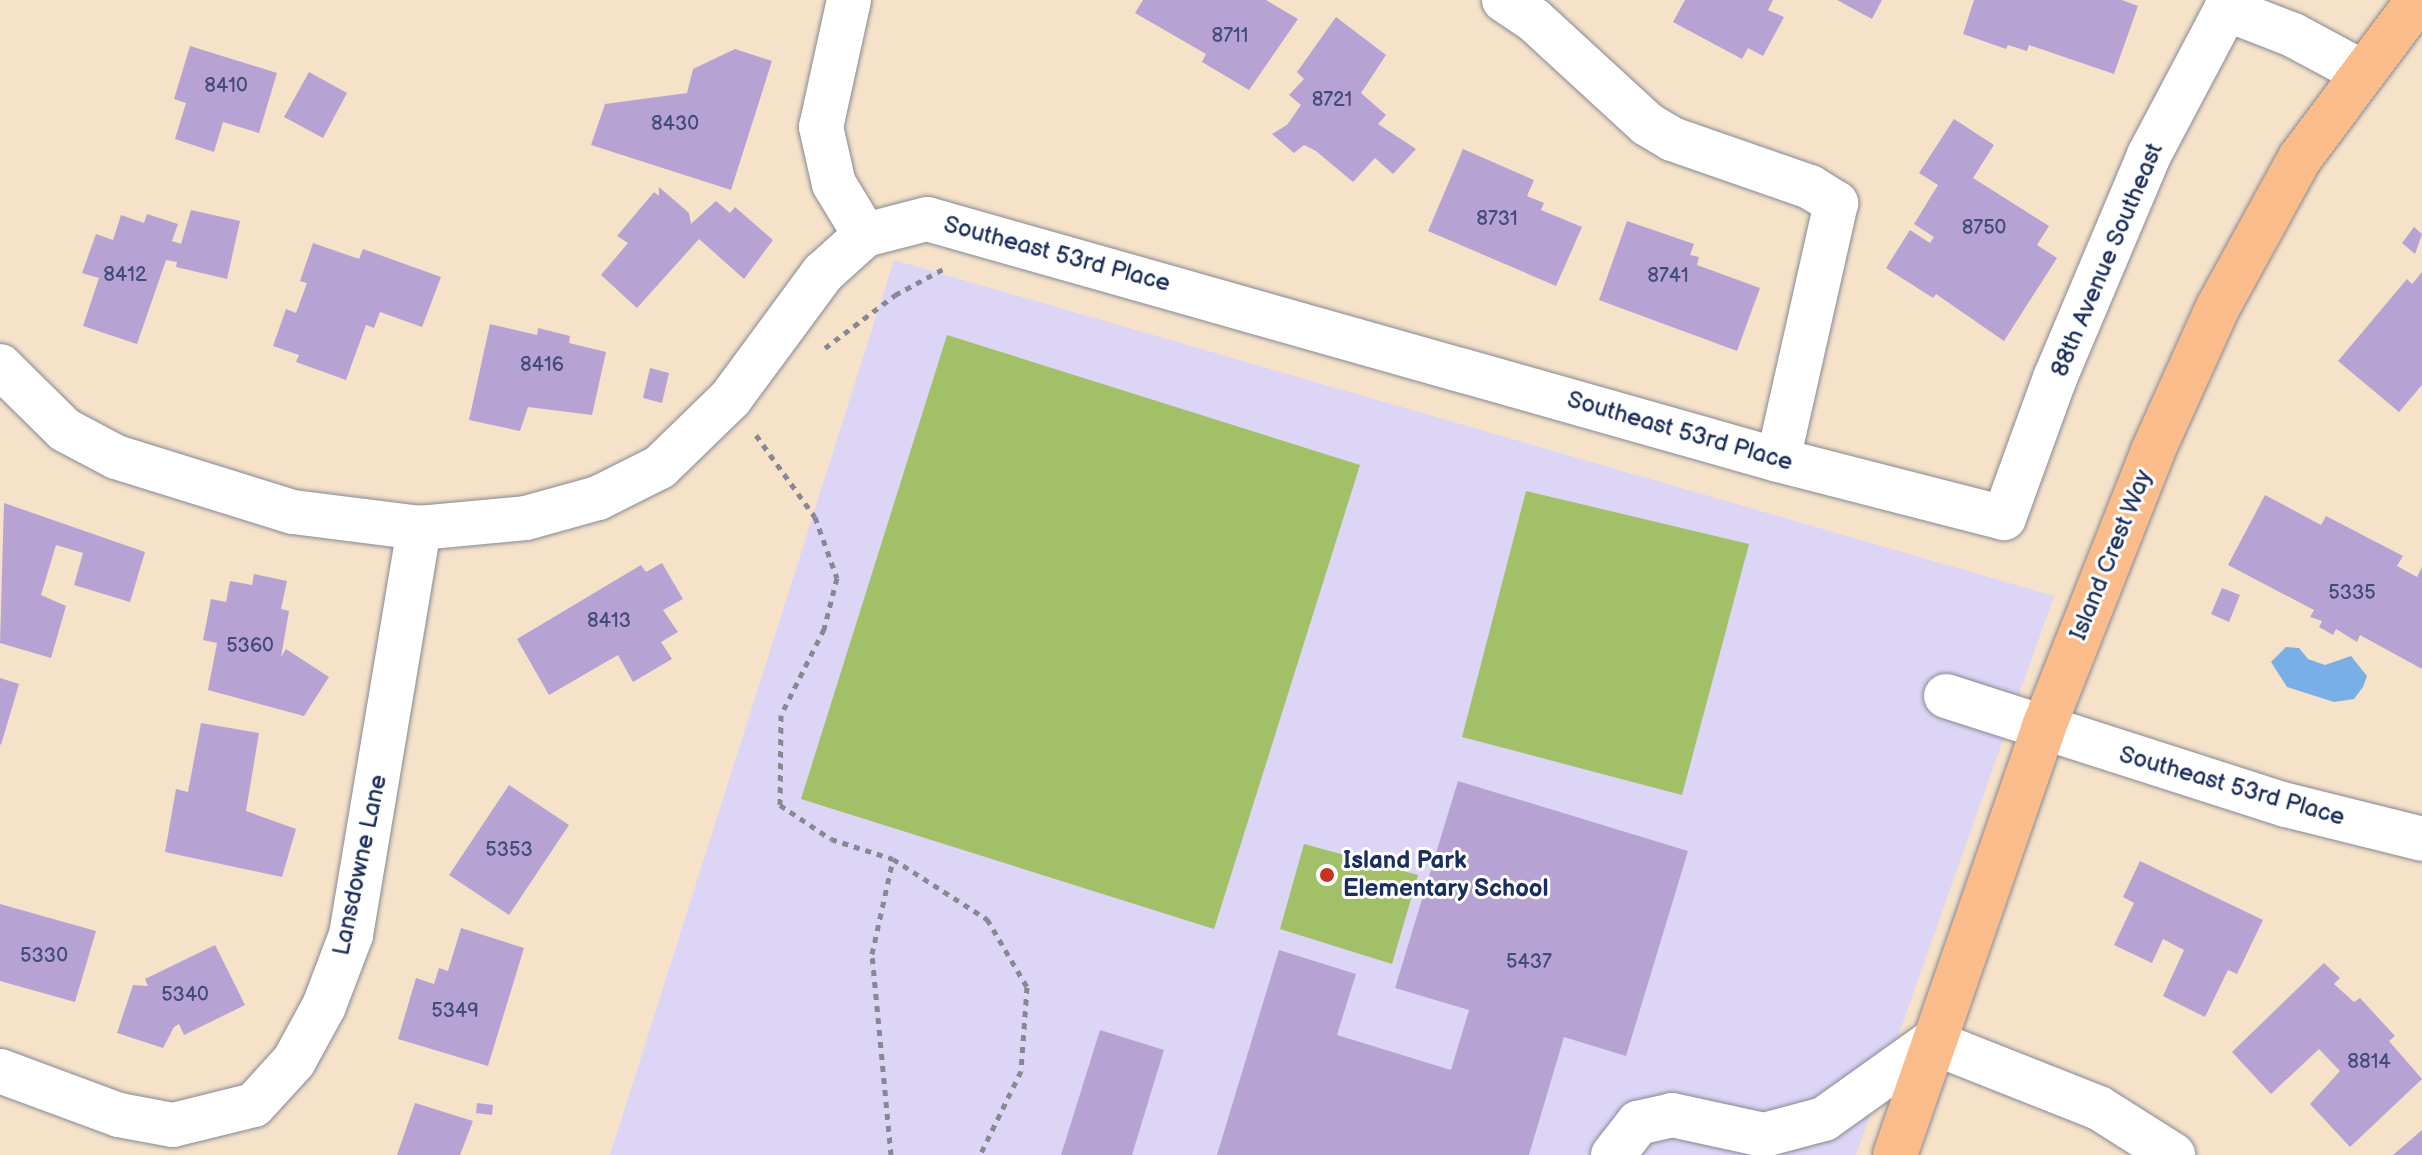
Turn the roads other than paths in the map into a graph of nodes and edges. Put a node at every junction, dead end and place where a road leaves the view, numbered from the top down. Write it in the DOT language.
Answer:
graph roads {
  1 [pos="849,0"];
  2 [pos="1504,0"];
  3 [pos="2418,0"];
  4 [pos="2228,5"];
  5 [pos="2362,72"];
  6 [pos="865,235"];
  7 [pos="5,381"];
  8 [pos="1778,460"];
  9 [pos="2004,518"];
  10 [pos="419,528"];
  11 [pos="1946,696"];
  12 [pos="2043,729"];
  13 [pos="2422,839"];
  14 [pos="1932,1042"];
  15 [pos="0,1071"];
  16 [pos="1613,1155"];
  17 [pos="1895,1155"];
  18 [pos="2173,1155"];
  1 -- 6 [label="street"];
  2 -- 8 [label="street"];
  3 -- 5 [label="main road, Island Crest Way"];
  4 -- 5 [label="street, 88th Avenue Southeast"];
  4 -- 9 [label="street, 88th Avenue Southeast"];
  5 -- 12 [label="main road, Island Crest Way"];
  6 -- 8 [label="street, Southeast 53rd Place"];
  6 -- 10 [label="street, Southeast 53rd Place"];
  7 -- 10 [label="street, Southeast 53rd Place"];
  8 -- 9 [label="street, Southeast 53rd Place"];
  10 -- 15 [label="street, Lansdowne Lane"];
  11 -- 12 [label="street, Southeast 53rd Place"];
  12 -- 13 [label="street, Southeast 53rd Place"];
  12 -- 14 [label="main road, Island Crest Way"];
  14 -- 16 [label="street"];
  14 -- 17 [label="main road, Island Crest Way"];
  14 -- 18 [label="street"];
}
